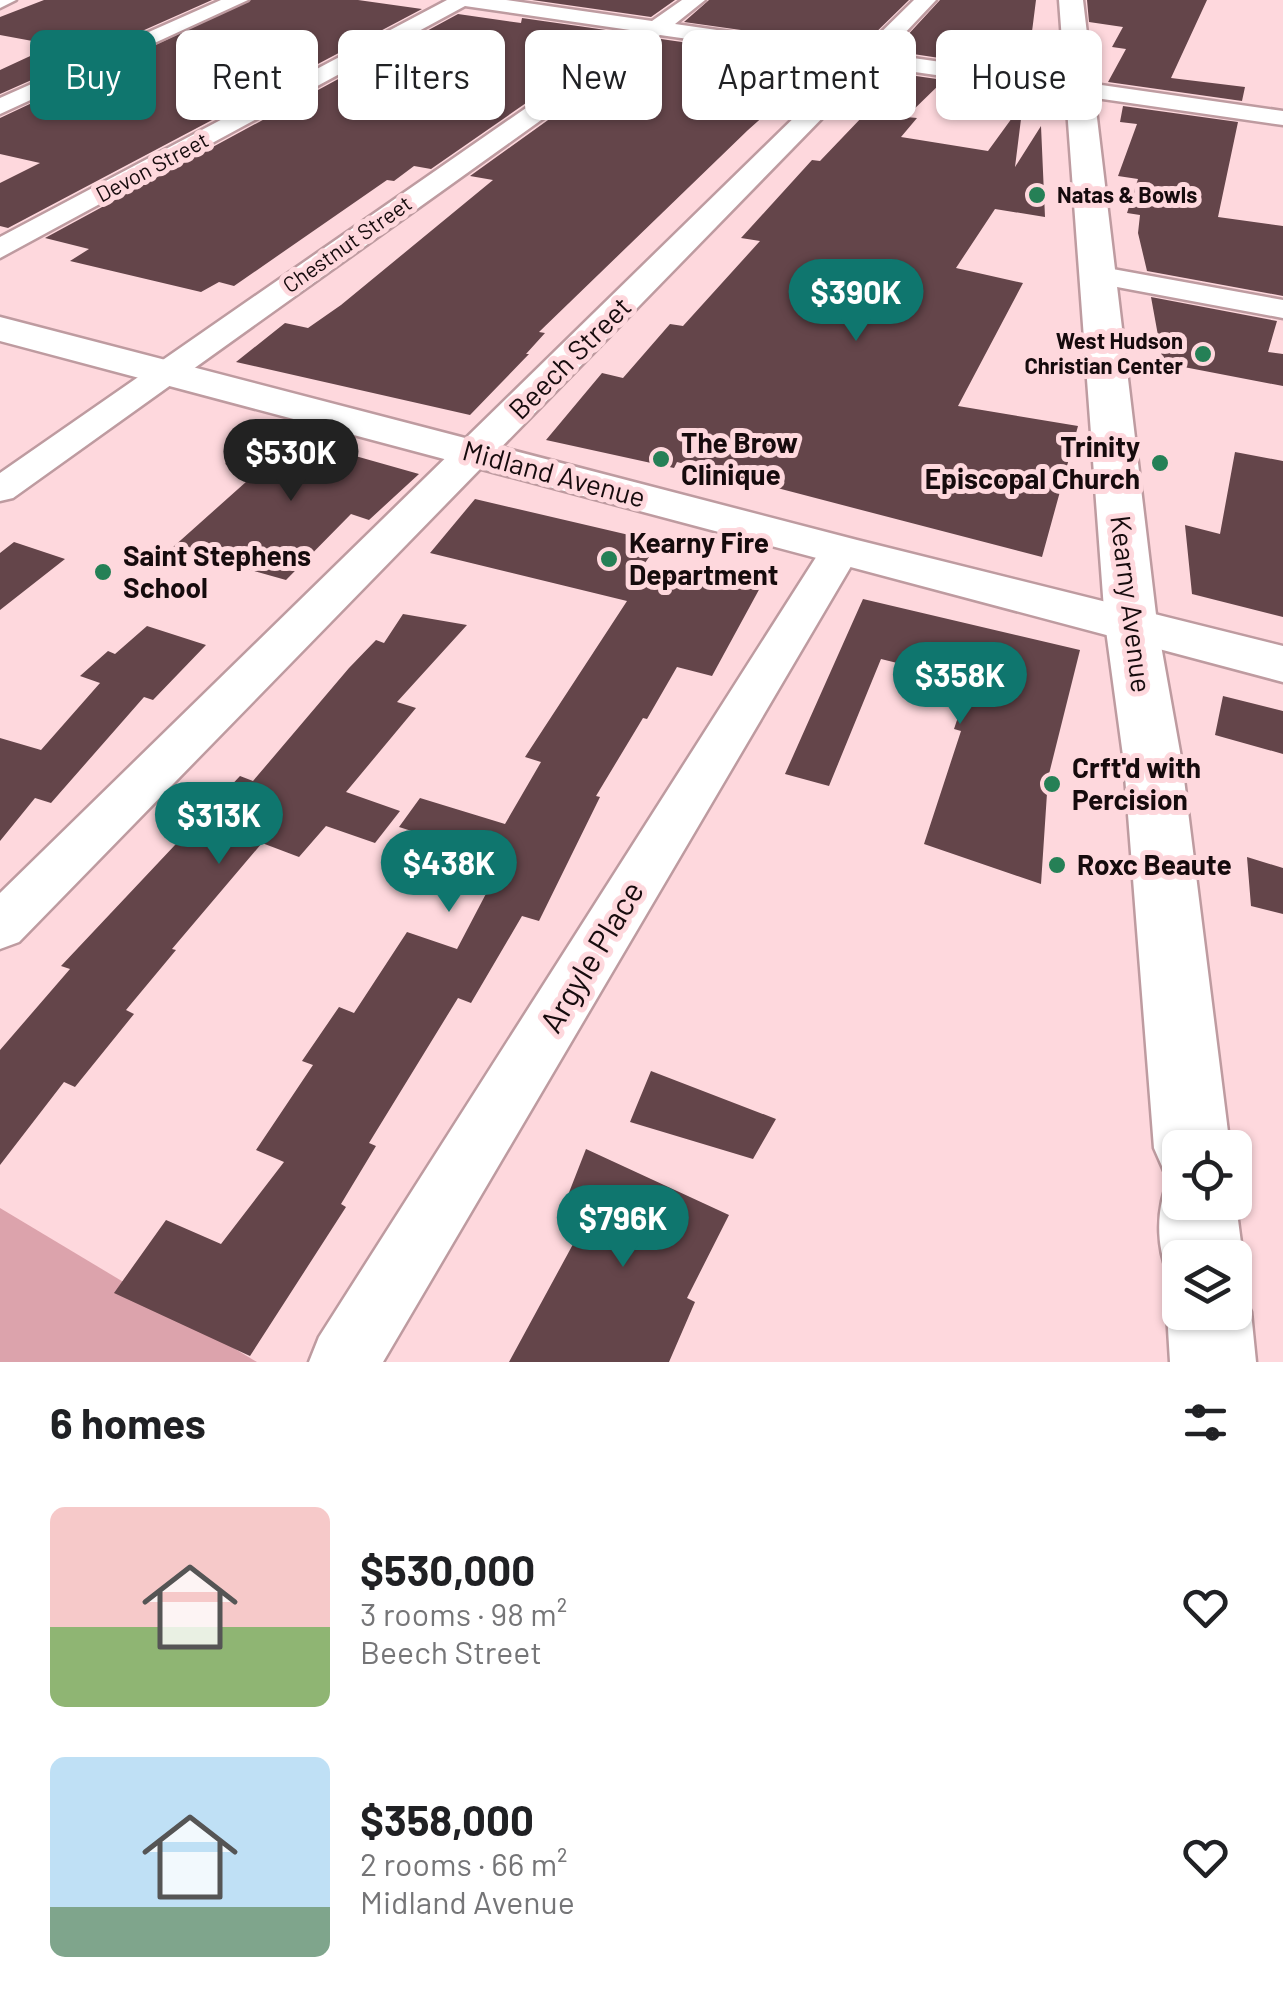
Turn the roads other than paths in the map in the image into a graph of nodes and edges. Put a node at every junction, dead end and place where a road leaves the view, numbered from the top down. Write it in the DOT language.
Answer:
graph roads {
  1 [pos="238,0"];
  2 [pos="462,0"];
  3 [pos="694,0"];
  4 [pos="926,0"];
  5 [pos="1071,0"];
  6 [pos="654,28"];
  7 [pos="897,30"];
  8 [pos="1074,30"];
  9 [pos="682,32"];
  10 [pos="1102,93"];
  11 [pos="0,107"];
  12 [pos="1283,118"];
  13 [pos="807,120"];
  14 [pos="1083,120"];
  15 [pos="0,248"];
  16 [pos="1096,275"];
  17 [pos="1283,309"];
  18 [pos="0,328"];
  19 [pos="166,371"];
  20 [pos="475,453"];
  21 [pos="0,490"];
  22 [pos="840,551"];
  23 [pos="1131,623"];
  24 [pos="1283,664"];
  25 [pos="0,927"];
  26 [pos="1190,1130"];
  27 [pos="1210,1330"];
  28 [pos="344,1362"];
  29 [pos="1214,1362"];
  1 -- 11 [label="street"];
  2 -- 6 [label="street"];
  2 -- 15 [label="street, Devon Street"];
  3 -- 6 [label="street, Chestnut Street"];
  4 -- 7 [label="street, Beech Street"];
  5 -- 8 [label="main road, Kearny Avenue"];
  6 -- 9 [label="street"];
  6 -- 19 [label="street, Chestnut Street"];
  10 -- 12 [label="street"];
  13 -- 20 [label="street, Beech Street"];
  14 -- 16 [label="main road, Kearny Avenue"];
  16 -- 17 [label="street"];
  16 -- 23 [label="main road, Kearny Avenue"];
  18 -- 19 [label="main road, Midland Avenue"];
  19 -- 20 [label="main road, Midland Avenue"];
  19 -- 21 [label="street, Chestnut Street"];
  20 -- 22 [label="main road, Midland Avenue"];
  20 -- 25 [label="street, Beech Street"];
  22 -- 23 [label="main road, Midland Avenue"];
  22 -- 28 [label="street, Argyle Place"];
  23 -- 24 [label="main road, Midland Avenue"];
  23 -- 26 [label="main road, Kearny Avenue"];
  27 -- 29 [label="main road"];
}
